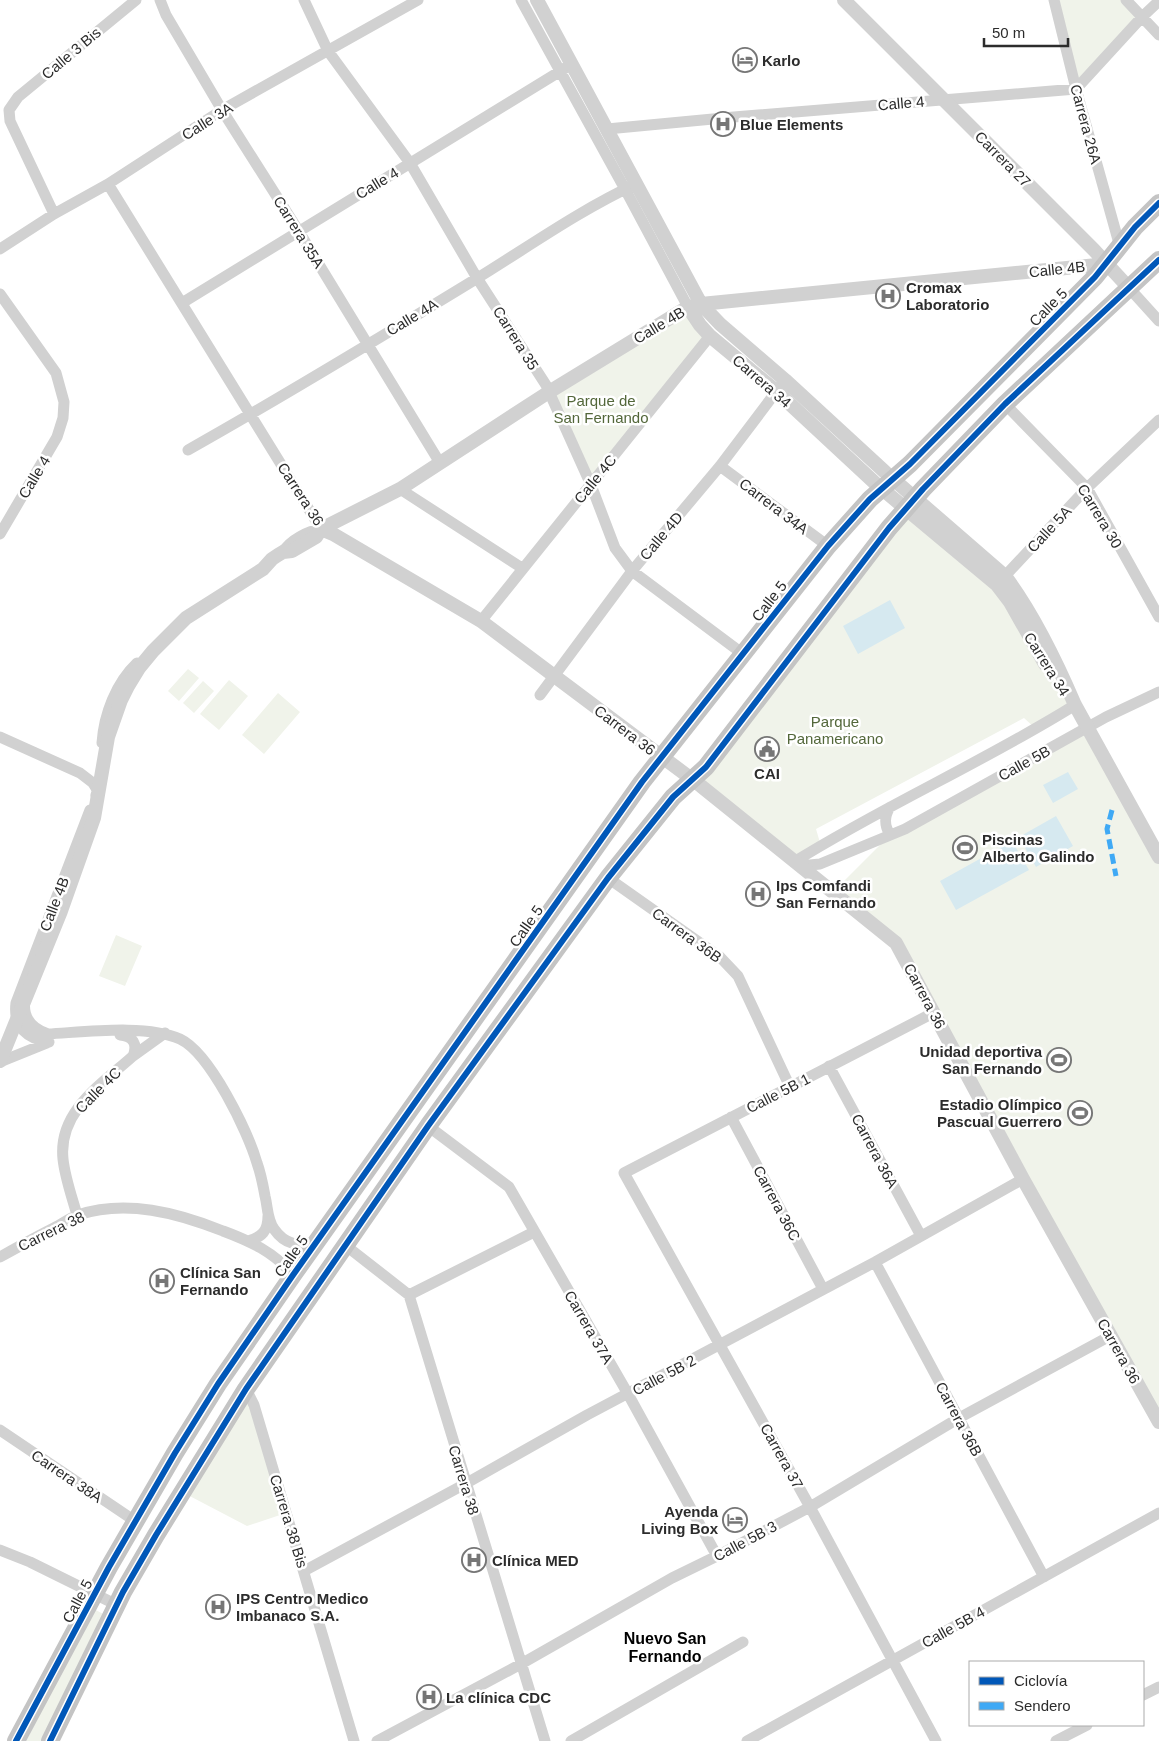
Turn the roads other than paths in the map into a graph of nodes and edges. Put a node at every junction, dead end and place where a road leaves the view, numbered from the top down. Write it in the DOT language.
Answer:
graph roads {
  1 [pos="136,0"];
  2 [pos="160,0"];
  3 [pos="304,0"];
  4 [pos="418,0"];
  5 [pos="521,0"];
  6 [pos="537,0"];
  7 [pos="844,0"];
  8 [pos="1054,0"];
  9 [pos="1126,0"];
  10 [pos="1159,1"];
  11 [pos="1142,17"];
  12 [pos="1159,35"];
  13 [pos="328,51"];
  14 [pos="566,67"];
  15 [pos="1076,89"];
  16 [pos="942,100"];
  17 [pos="222,110"];
  18 [pos="6,117"];
  19 [pos="607,129"];
  20 [pos="410,163"];
  21 [pos="108,184"];
  22 [pos="631,186"];
  23 [pos="1159,203"];
  24 [pos="54,214"];
  25 [pos="298,230"];
  26 [pos="1120,247"];
  27 [pos="0,249"];
  28 [pos="1159,260"];
  29 [pos="1107,264"];
  30 [pos="477,278"];
  31 [pos="1130,289"];
  32 [pos="0,294"];
  33 [pos="182,303"];
  34 [pos="694,306"];
  35 [pos="1159,321"];
  36 [pos="710,336"];
  37 [pos="368,344"];
  38 [pos="785,380"];
  39 [pos="776,391"];
  40 [pos="549,392"];
  41 [pos="1005,404"];
  42 [pos="251,415"];
  43 [pos="1159,420"];
  44 [pos="188,450"];
  45 [pos="440,463"];
  46 [pos="720,466"];
  47 [pos="887,484"];
  48 [pos="590,485"];
  49 [pos="1087,488"];
  50 [pos="400,489"];
  51 [pos="911,504"];
  52 [pos="321,529"];
  53 [pos="0,534"];
  54 [pos="828,546"];
  55 [pos="522,568"];
  56 [pos="632,571"];
  57 [pos="1005,576"];
  58 [pos="1159,617"];
  59 [pos="481,621"];
  60 [pos="742,654"];
  61 [pos="553,676"];
  62 [pos="1159,692"];
  63 [pos="540,695"];
  64 [pos="1075,705"];
  65 [pos="1087,727"];
  66 [pos="0,737"];
  67 [pos="662,757"];
  68 [pos="102,769"];
  69 [pos="80,773"];
  70 [pos="692,780"];
  71 [pos="98,791"];
  72 [pos="890,807"];
  73 [pos="890,835"];
  74 [pos="1159,857"];
  75 [pos="797,864"];
  76 [pos="608,878"];
  77 [pos="27,993"];
  78 [pos="933,1013"];
  79 [pos="16,1019"];
  80 [pos="165,1033"];
  81 [pos="48,1038"];
  82 [pos="133,1056"];
  83 [pos="0,1062"];
  84 [pos="830,1066"];
  85 [pos="790,1087"];
  86 [pos="732,1117"];
  87 [pos="428,1126"];
  88 [pos="624,1173"];
  89 [pos="1023,1179"];
  90 [pos="77,1215"];
  91 [pos="268,1216"];
  92 [pos="534,1232"];
  93 [pos="921,1236"];
  94 [pos="248,1240"];
  95 [pos="317,1242"];
  96 [pos="345,1245"];
  97 [pos="0,1257"];
  98 [pos="875,1262"];
  99 [pos="293,1275"];
  100 [pos="823,1289"];
  101 [pos="409,1295"];
  102 [pos="1110,1336"];
  103 [pos="720,1345"];
  104 [pos="246,1389"];
  105 [pos="628,1394"];
  106 [pos="958,1418"];
  107 [pos="1159,1422"];
  108 [pos="0,1430"];
  109 [pos="466,1484"];
  110 [pos="810,1507"];
  111 [pos="1159,1513"];
  112 [pos="134,1521"];
  113 [pos="0,1550"];
  114 [pos="717,1556"];
  115 [pos="304,1571"];
  116 [pos="1044,1577"];
  117 [pos="95,1594"];
  118 [pos="117,1605"];
  119 [pos="742,1642"];
  120 [pos="892,1661"];
  121 [pos="521,1664"];
  122 [pos="1159,1687"];
  123 [pos="1144,1695"];
  124 [pos="1086,1726"];
  125 [pos="1078,1736"];
  126 [pos="16,1741"];
  127 [pos="50,1741"];
  128 [pos="354,1741"];
  129 [pos="377,1741"];
  130 [pos="545,1741"];
  131 [pos="571,1741"];
  132 [pos="747,1741"];
  133 [pos="936,1741"];
  134 [pos="1056,1741"];
  1 -- 18 [label="street, Calle 3 Bis"];
  2 -- 17 [label="street, Carrera 35A"];
  3 -- 13 [label="street, Carrera 35"];
  4 -- 13 [label="street, Calle 3A"];
  5 -- 14 [label="street, Carrera 34"];
  6 -- 14 [label="street, Carrera 34"];
  7 -- 16 [label="street, Carrera 27"];
  8 -- 15 [label="street, Carrera 26A"];
  9 -- 11 [label="street"];
  10 -- 11 [label="street"];
  11 -- 12 [label="street"];
  11 -- 15 [label="street"];
  13 -- 17 [label="street, Calle 3A"];
  13 -- 20 [label="street, Carrera 35"];
  14 -- 19 [label="street, Carrera 34"];
  14 -- 20 [label="street, Calle 4"];
  14 -- 22 [label="street, Carrera 34"];
  15 -- 16 [label="street, Calle 4"];
  15 -- 26 [label="street, Carrera 26A"];
  16 -- 19 [label="street, Calle 4"];
  16 -- 29 [label="street, Carrera 27"];
  17 -- 21 [label="street, Calle 3A"];
  17 -- 25 [label="street, Carrera 35A"];
  18 -- 24 [label="street"];
  19 -- 22 [label="street, Carrera 34"];
  20 -- 25 [label="street, Calle 4"];
  20 -- 30 [label="street, Carrera 35"];
  21 -- 24 [label="street, Calle 3A"];
  21 -- 33 [label="street, Carrera 36"];
  22 -- 30 [label="street, Calle 4A"];
  22 -- 34 [label="street, Carrera 34"];
  23 -- 26 [label="main road, Calle 5"];
  24 -- 27 [label="street, Calle 3A"];
  25 -- 33 [label="street, Calle 4"];
  25 -- 37 [label="street, Carrera 35A"];
  26 -- 29 [label="main road, Calle 5"];
  28 -- 31 [label="main road"];
  29 -- 31 [label="street, Carrera 27"];
  29 -- 34 [label="street, Calle 4B"];
  29 -- 47 [label="main road, Calle 5"];
  30 -- 37 [label="street, Calle 4A"];
  30 -- 40 [label="street, Carrera 35"];
  31 -- 35 [label="street, Carrera 27"];
  31 -- 41 [label="main road"];
  32 -- 53 [label="street, Calle 4"];
  33 -- 42 [label="street, Carrera 36"];
  34 -- 36 [label="street, Carrera 34"];
  34 -- 38 [label="street, Carrera 34"];
  34 -- 40 [label="street, Calle 4B"];
  36 -- 39 [label="street, Carrera 34"];
  36 -- 48 [label="street, Calle 4C"];
  37 -- 42 [label="street, Calle 4A"];
  37 -- 45 [label="street, Carrera 35A"];
  38 -- 39 [label="street, Calle 4D"];
  38 -- 47 [label="street, Carrera 34"];
  39 -- 46 [label="street, Calle 4D"];
  39 -- 47 [label="street, Carrera 34"];
  40 -- 45 [label="street, Calle 4B"];
  40 -- 48 [label="street, Carrera 35"];
  41 -- 49 [label="street, Carrera 30"];
  41 -- 51 [label="main road"];
  42 -- 44 [label="street, Calle 4A"];
  42 -- 52 [label="street, Carrera 36"];
  43 -- 49 [label="street, Calle 5A"];
  45 -- 50 [label="street, Calle 4B"];
  46 -- 54 [label="street, Carrera 34A"];
  46 -- 56 [label="street, Calle 4D"];
  47 -- 51 [label="street, Carrera 34"];
  47 -- 54 [label="main road, Calle 5"];
  48 -- 55 [label="street, Calle 4C"];
  48 -- 56 [label="street, Carrera 35"];
  49 -- 57 [label="street, Calle 5A"];
  49 -- 58 [label="street, Carrera 30"];
  50 -- 52 [label="street, Calle 4B"];
  50 -- 55 [label="street"];
  51 -- 57 [label="street, Carrera 34"];
  51 -- 64 [label="street, Carrera 34"];
  51 -- 70 [label="main road"];
  52 -- 59 [label="street, Carrera 36"];
  52 -- 68 [label="street, Calle 4B"];
  54 -- 60 [label="main road, Calle 5"];
  55 -- 59 [label="street, Calle 4C"];
  56 -- 60 [label="street, Carrera 35"];
  56 -- 61 [label="street, Calle 4D"];
  57 -- 64 [label="street, Carrera 34"];
  59 -- 61 [label="street, Carrera 36"];
  60 -- 67 [label="main road, Calle 5"];
  61 -- 63 [label="street, Calle 4D"];
  61 -- 67 [label="street, Carrera 36"];
  62 -- 65 [label="street, Calle 5B"];
  64 -- 65 [label="street, Carrera 34"];
  64 -- 72 [label="street, Calle 5B"];
  65 -- 73 [label="street, Calle 5B"];
  65 -- 74 [label="street, Carrera 34"];
  66 -- 69 [label="street"];
  67 -- 70 [label="street, Carrera 36"];
  67 -- 95 [label="main road, Calle 5"];
  68 -- 69 [label="street"];
  68 -- 71 [label="street, Calle 4B"];
  69 -- 71 [label="street"];
  70 -- 75 [label="street, Carrera 36"];
  70 -- 76 [label="main road"];
  71 -- 77 [label="street, Calle 4B"];
  71 -- 79 [label="street, Calle 4B"];
  72 -- 73 [label="street"];
  72 -- 75 [label="street, Calle 5B"];
  73 -- 75 [label="street, Calle 5B"];
  75 -- 78 [label="street, Carrera 36"];
  76 -- 85 [label="street, Carrera 36B"];
  76 -- 87 [label="main road"];
  77 -- 79 [label="street, Calle 4B"];
  77 -- 81 [label="street"];
  78 -- 84 [label="street, Calle 5B 1"];
  78 -- 89 [label="street, Carrera 36"];
  79 -- 81 [label="street"];
  79 -- 83 [label="street, Calle 4B"];
  80 -- 81 [label="street"];
  80 -- 82 [label="street, Calle 4C"];
  80 -- 91 [label="street"];
  81 -- 82 [label="street, Calle 4C"];
  81 -- 83 [label="street"];
  82 -- 90 [label="street, Calle 4C"];
  84 -- 85 [label="street, Calle 5B 1"];
  84 -- 93 [label="street, Carrera 36A"];
  85 -- 86 [label="street, Calle 5B 1"];
  86 -- 88 [label="street, Calle 5B 1"];
  86 -- 100 [label="street, Carrera 36C"];
  87 -- 92 [label="street, Carrera 37A"];
  87 -- 96 [label="main road"];
  88 -- 103 [label="street, Carrera 37"];
  89 -- 93 [label="street, Calle 5B 2"];
  89 -- 102 [label="street, Carrera 36"];
  90 -- 94 [label="street, Carrera 38"];
  90 -- 97 [label="street, Carrera 38"];
  91 -- 94 [label="street"];
  91 -- 95 [label="street"];
  92 -- 101 [label="street"];
  92 -- 105 [label="street, Carrera 37A"];
  93 -- 98 [label="street, Calle 5B 2"];
  94 -- 99 [label="street, Carrera 38"];
  95 -- 99 [label="main road, Calle 5"];
  96 -- 101 [label="street"];
  96 -- 104 [label="main road"];
  98 -- 100 [label="street, Calle 5B 2"];
  98 -- 106 [label="street, Carrera 36B"];
  99 -- 112 [label="main road, Calle 5"];
  100 -- 103 [label="street, Calle 5B 2"];
  101 -- 109 [label="street, Carrera 38"];
  102 -- 106 [label="street, Calle 5B 3"];
  102 -- 107 [label="street, Carrera 36"];
  103 -- 105 [label="street, Calle 5B 2"];
  103 -- 110 [label="street, Carrera 37"];
  104 -- 115 [label="street, Carrera 38 Bis"];
  104 -- 118 [label="main road"];
  105 -- 109 [label="street, Calle 5B 2"];
  105 -- 114 [label="street, Carrera 37A"];
  106 -- 110 [label="street, Calle 5B 3"];
  106 -- 116 [label="street, Carrera 36B"];
  108 -- 112 [label="street, Carrera 38A"];
  109 -- 115 [label="street, Calle 5B 2"];
  109 -- 121 [label="street, Carrera 38"];
  110 -- 114 [label="street, Calle 5B 3"];
  110 -- 120 [label="street, Carrera 37"];
  111 -- 116 [label="street, Calle 5B 4"];
  112 -- 117 [label="main road, Calle 5"];
  113 -- 117 [label="street"];
  114 -- 121 [label="street, Calle 5B 3"];
  115 -- 128 [label="street, Carrera 38 Bis"];
  116 -- 120 [label="street, Calle 5B 4"];
  117 -- 118 [label="street"];
  117 -- 126 [label="main road, Calle 5"];
  118 -- 127 [label="main road"];
  119 -- 131 [label="street"];
  120 -- 132 [label="street, Calle 5B 4"];
  120 -- 133 [label="street, Carrera 37"];
  121 -- 129 [label="street, Calle 5B 3"];
  121 -- 130 [label="street, Carrera 38"];
  122 -- 123 [label="street"];
  124 -- 125 [label="street"];
  125 -- 134 [label="street"];
}
